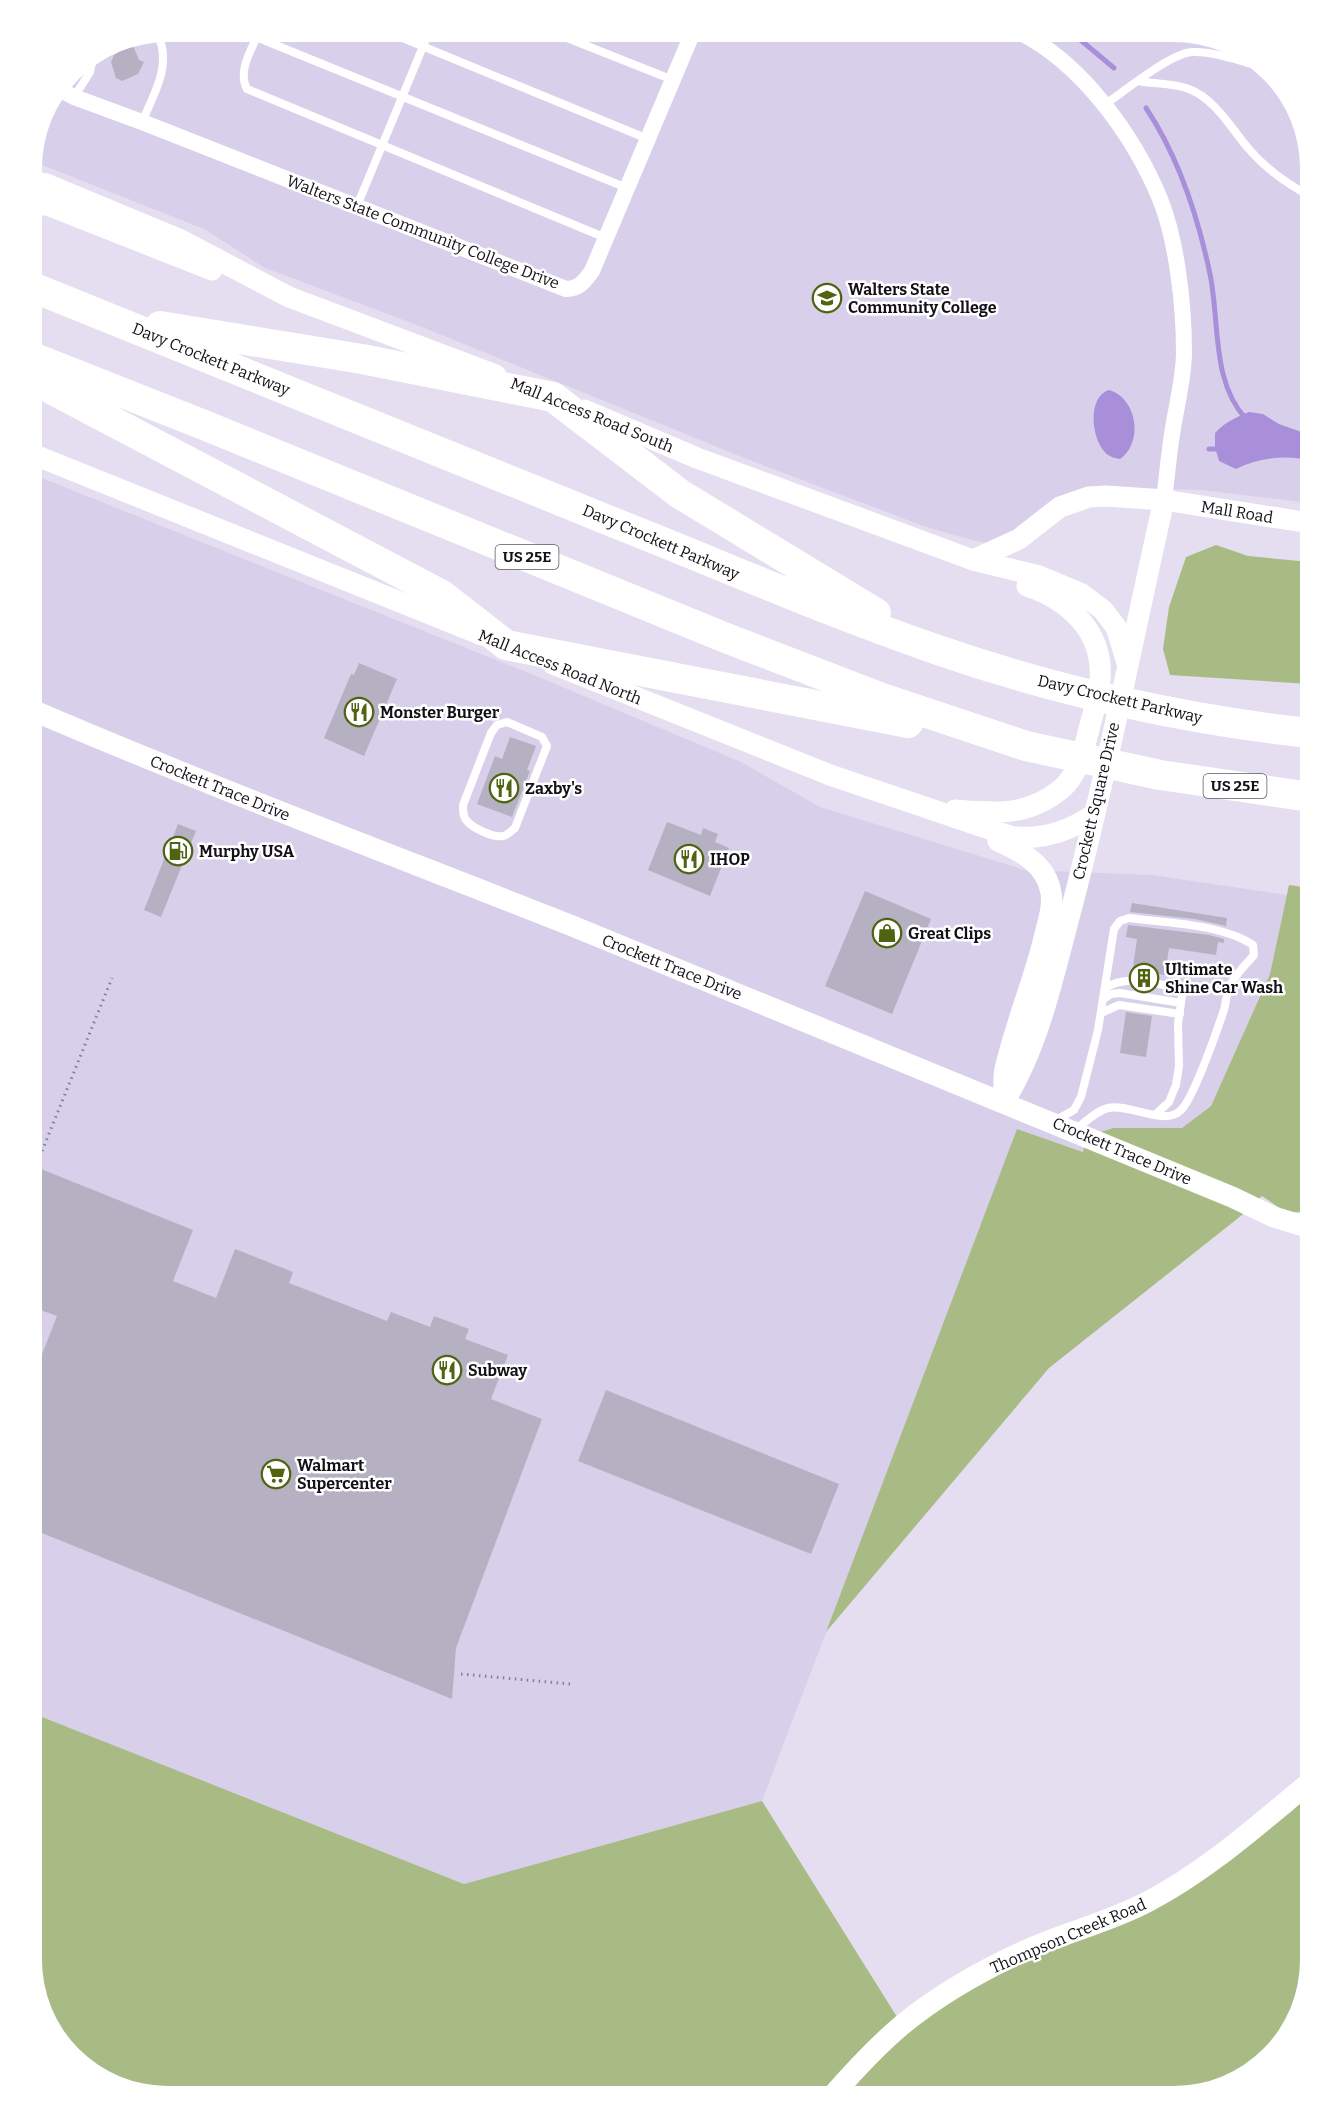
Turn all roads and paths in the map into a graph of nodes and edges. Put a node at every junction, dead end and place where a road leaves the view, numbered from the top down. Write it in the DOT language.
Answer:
graph roads {
  1 [pos="161,42"];
  2 [pos="254,42"];
  3 [pos="276,42"];
  4 [pos="413,42"];
  5 [pos="425,42"];
  6 [pos="577,42"];
  7 [pos="689,42"];
  8 [pos="1034,42"];
  9 [pos="423,46"];
  10 [pos="1241,61"];
  11 [pos="91,68"];
  12 [pos="673,80"];
  13 [pos="1138,81"];
  14 [pos="67,93"];
  15 [pos="403,97"];
  16 [pos="1104,105"];
  17 [pos="142,122"];
  18 [pos="648,139"];
  19 [pos="382,147"];
  20 [pos="42,182"];
  21 [pos="627,188"];
  22 [pos="1300,190"];
  23 [pos="42,205"];
  24 [pos="357,207"];
  25 [pos="606,238"];
  26 [pos="42,290"];
  27 [pos="289,297"];
  28 [pos="107,317"];
  29 [pos="42,361"];
  30 [pos="42,387"];
  31 [pos="553,397"];
  32 [pos="42,458"];
  33 [pos="1164,500"];
  34 [pos="1300,521"];
  35 [pos="973,560"];
  36 [pos="506,645"];
  37 [pos="938,651"];
  38 [pos="1127,663"];
  39 [pos="42,714"];
  40 [pos="509,718"];
  41 [pos="497,725"];
  42 [pos="1300,732"];
  43 [pos="1026,746"];
  44 [pos="1300,795"];
  45 [pos="921,808"];
  46 [pos="1094,815"];
  47 [pos="112,978"];
  48 [pos="1105,988"];
  49 [pos="1103,999"];
  50 [pos="1181,1003"];
  51 [pos="1101,1013"];
  52 [pos="1180,1014"];
  53 [pos="1004,1102"];
  54 [pos="1155,1115"];
  55 [pos="1053,1122"];
  56 [pos="1073,1131"];
  57 [pos="42,1151"];
  58 [pos="1300,1225"];
  59 [pos="461,1674"];
  60 [pos="570,1684"];
  61 [pos="1300,1791"];
  62 [pos="841,2086"];
  1 -- 17 [label="lane"];
  2 -- 19 [label="lane"];
  3 -- 15 [label="lane"];
  4 -- 9 [label="lane"];
  5 -- 9 [label="lane"];
  6 -- 12 [label="lane"];
  7 -- 12 [label="street, Walters State Community College Drive"];
  8 -- 16 [label="street, Crockett Square Drive"];
  9 -- 15 [label="lane"];
  9 -- 18 [label="lane"];
  10 -- 13 [label="lane"];
  11 -- 14 [label="lane"];
  12 -- 18 [label="street, Walters State Community College Drive"];
  13 -- 16 [label="lane"];
  13 -- 22 [label="lane"];
  14 -- 17 [label="street, Walters State Community College Drive"];
  15 -- 19 [label="lane"];
  15 -- 21 [label="lane"];
  16 -- 33 [label="street, Crockett Square Drive"];
  17 -- 24 [label="street, Walters State Community College Drive"];
  18 -- 21 [label="street, Walters State Community College Drive"];
  19 -- 24 [label="lane"];
  19 -- 25 [label="lane"];
  20 -- 27 [label="street, Mall Access Road South"];
  21 -- 25 [label="street, Walters State Community College Drive"];
  23 -- 27 [label="street"];
  24 -- 25 [label="street, Walters State Community College Drive"];
  26 -- 28 [label="highway, Davy Crockett Parkway"];
  27 -- 31 [label="street, Mall Access Road South"];
  28 -- 31 [label="highway"];
  28 -- 37 [label="highway, Davy Crockett Parkway"];
  29 -- 43 [label="highway, US 25E"];
  30 -- 36 [label="highway"];
  31 -- 35 [label="street, Mall Access Road South"];
  31 -- 37 [label="highway"];
  32 -- 36 [label="street, Mall Access Road North"];
  33 -- 34 [label="street, Mall Road"];
  33 -- 35 [label="street, Mall Road"];
  33 -- 38 [label="street, Crockett Square Drive"];
  35 -- 38 [label="street, Mall Access Road South"];
  35 -- 45 [label="street"];
  36 -- 43 [label="highway"];
  36 -- 45 [label="street, Mall Access Road North"];
  37 -- 42 [label="highway, Davy Crockett Parkway"];
  38 -- 46 [label="street, Crockett Square Drive"];
  39 -- 53 [label="street, Crockett Trace Drive"];
  40 -- 41 [label="lane"];
  41 -- 41 [label="lane"];
  43 -- 44 [label="highway, US 25E"];
  45 -- 46 [label="street, Mall Access Road North"];
  45 -- 53 [label="street, Crockett Square Drive"];
  46 -- 53 [label="street, Crockett Square Drive"];
  47 -- 57 [label="path"];
  48 -- 49 [label="lane"];
  48 -- 50 [label="lane"];
  48 -- 54 [label="lane"];
  49 -- 50 [label="lane"];
  49 -- 51 [label="lane"];
  50 -- 52 [label="lane"];
  51 -- 52 [label="lane"];
  51 -- 55 [label="lane"];
  52 -- 54 [label="lane"];
  53 -- 55 [label="street, Crockett Trace Drive"];
  54 -- 56 [label="lane"];
  55 -- 56 [label="street, Crockett Trace Drive"];
  56 -- 58 [label="street, Crockett Trace Drive"];
  59 -- 60 [label="path"];
  61 -- 62 [label="street, Thompson Creek Road"];
}
